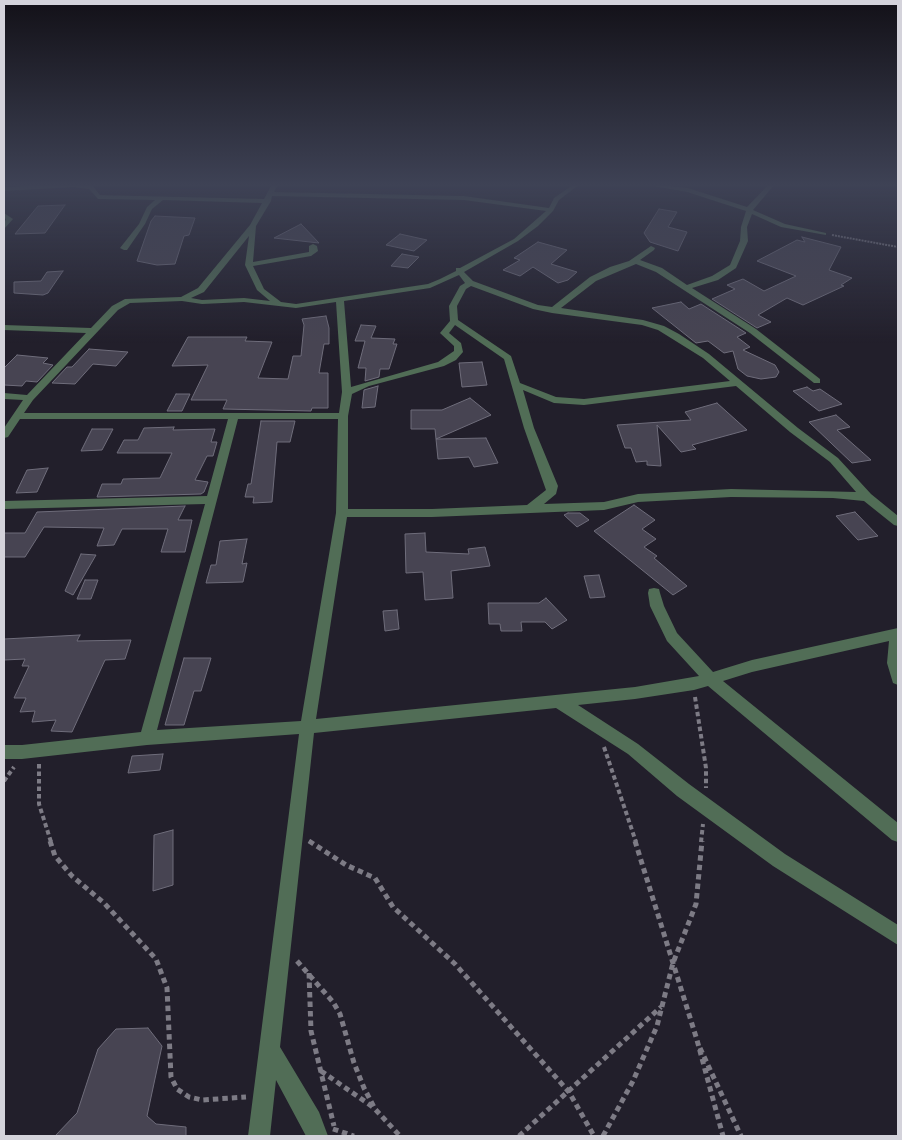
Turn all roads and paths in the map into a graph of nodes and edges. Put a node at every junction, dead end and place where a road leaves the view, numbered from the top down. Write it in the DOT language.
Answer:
graph roads {
  1 [pos="132,237"];
  2 [pos="244,237"];
  3 [pos="252,237"];
  4 [pos="520,237"];
  5 [pos="744,237"];
  6 [pos="842,237"];
  7 [pos="313,246"];
  8 [pos="898,247"];
  9 [pos="124,248"];
  10 [pos="651,248"];
  11 [pos="635,261"];
  12 [pos="249,265"];
  13 [pos="459,270"];
  14 [pos="470,283"];
  15 [pos="685,288"];
  16 [pos="182,299"];
  17 [pos="340,300"];
  18 [pos="280,304"];
  19 [pos="552,311"];
  20 [pos="454,321"];
  21 [pos="4,327"];
  22 [pos="92,331"];
  23 [pos="817,381"];
  24 [pos="515,384"];
  25 [pos="737,384"];
  26 [pos="347,392"];
  27 [pos="4,396"];
  28 [pos="29,398"];
  29 [pos="18,416"];
  30 [pos="234,416"];
  31 [pos="343,416"];
  32 [pos="4,435"];
  33 [pos="867,497"];
  34 [pos="211,500"];
  35 [pos="4,506"];
  36 [pos="532,508"];
  37 [pos="342,513"];
  38 [pos="898,522"];
  39 [pos="654,593"];
  40 [pos="897,633"];
  41 [pos="710,679"];
  42 [pos="898,680"];
  43 [pos="694,684"];
  44 [pos="560,702"];
  45 [pos="307,727"];
  46 [pos="147,738"];
  47 [pos="600,741"];
  48 [pos="40,750"];
  49 [pos="4,752"];
  50 [pos="704,806"];
  51 [pos="294,832"];
  52 [pos="898,834"];
  53 [pos="898,936"];
  54 [pos="281,946"];
  55 [pos="673,963"];
  56 [pos="309,972"];
  57 [pos="662,1006"];
  58 [pos="697,1040"];
  59 [pos="269,1048"];
  60 [pos="321,1071"];
  61 [pos="569,1092"];
  62 [pos="264,1095"];
  63 [pos="376,1109"];
  64 [pos="326,1133"];
  65 [pos="259,1136"];
  66 [pos="400,1136"];
  67 [pos="520,1136"];
  68 [pos="594,1136"];
  69 [pos="603,1136"];
  70 [pos="723,1136"];
  71 [pos="741,1136"];
  1 -- 9 [label="street"];
  2 -- 16 [label="street"];
  3 -- 12 [label="street"];
  4 -- 13 [label="street"];
  5 -- 15 [label="street"];
  6 -- 8 [label="path"];
  7 -- 12 [label="street"];
  10 -- 11 [label="street"];
  11 -- 15 [label="street"];
  11 -- 19 [label="street"];
  12 -- 18 [label="street"];
  13 -- 14 [label="street"];
  13 -- 17 [label="street"];
  14 -- 19 [label="street"];
  14 -- 20 [label="street"];
  15 -- 23 [label="street"];
  16 -- 18 [label="street"];
  16 -- 22 [label="street"];
  17 -- 18 [label="street"];
  17 -- 26 [label="street"];
  19 -- 25 [label="street"];
  20 -- 24 [label="street"];
  20 -- 26 [label="street"];
  21 -- 22 [label="street"];
  22 -- 28 [label="street"];
  24 -- 25 [label="street"];
  24 -- 36 [label="street"];
  25 -- 33 [label="street"];
  26 -- 31 [label="street"];
  27 -- 28 [label="street"];
  28 -- 29 [label="street"];
  29 -- 30 [label="street"];
  29 -- 32 [label="street"];
  30 -- 31 [label="street"];
  30 -- 34 [label="street"];
  31 -- 37 [label="street"];
  33 -- 36 [label="street"];
  33 -- 38 [label="street"];
  34 -- 35 [label="street"];
  34 -- 46 [label="street"];
  36 -- 37 [label="street"];
  37 -- 45 [label="street"];
  39 -- 41 [label="street"];
  40 -- 41 [label="street"];
  40 -- 42 [label="street"];
  41 -- 43 [label="street"];
  41 -- 52 [label="street"];
  43 -- 44 [label="street"];
  43 -- 50 [label="path"];
  44 -- 45 [label="street"];
  44 -- 50 [label="street"];
  45 -- 46 [label="street"];
  45 -- 51 [label="street"];
  46 -- 48 [label="street"];
  47 -- 55 [label="path"];
  48 -- 49 [label="street"];
  48 -- 62 [label="path"];
  50 -- 53 [label="street"];
  50 -- 55 [label="path"];
  51 -- 54 [label="street"];
  51 -- 61 [label="path"];
  54 -- 56 [label="path"];
  54 -- 59 [label="street"];
  55 -- 57 [label="path"];
  55 -- 58 [label="path"];
  56 -- 60 [label="path"];
  56 -- 63 [label="path"];
  57 -- 61 [label="path"];
  57 -- 69 [label="path"];
  58 -- 70 [label="path"];
  58 -- 71 [label="path"];
  59 -- 62 [label="street"];
  59 -- 64 [label="street"];
  60 -- 63 [label="path"];
  60 -- 64 [label="path"];
  61 -- 67 [label="path"];
  61 -- 68 [label="path"];
  62 -- 65 [label="street"];
  63 -- 66 [label="path"];
}
